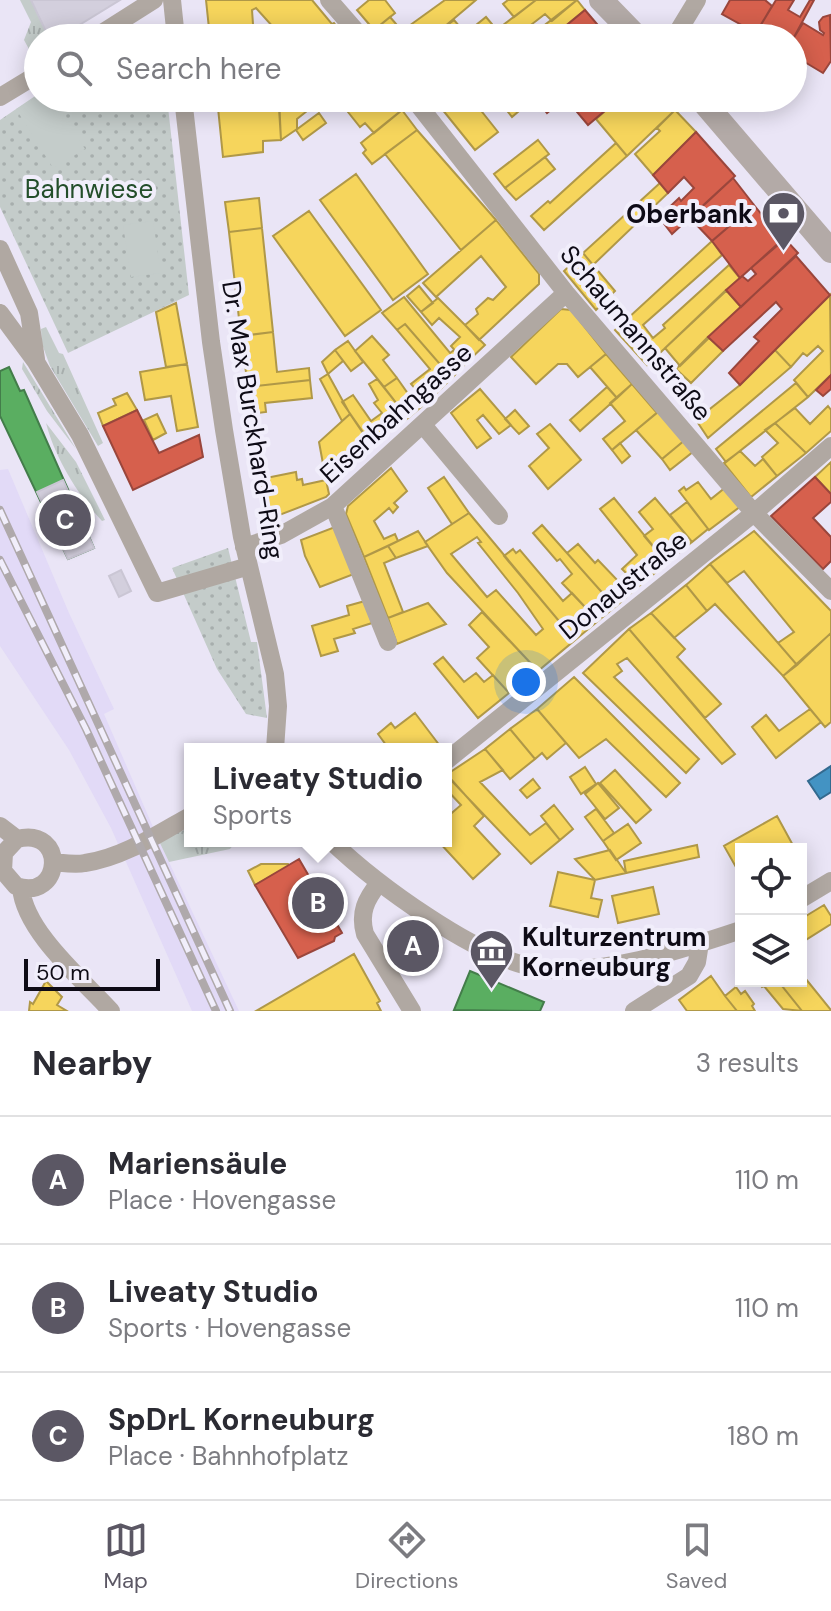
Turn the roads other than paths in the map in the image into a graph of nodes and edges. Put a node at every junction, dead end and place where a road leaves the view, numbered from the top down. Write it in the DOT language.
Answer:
graph roads {
  1 [pos="154,0"];
  2 [pos="172,0"];
  3 [pos="329,0"];
  4 [pos="601,0"];
  5 [pos="697,0"];
  6 [pos="116,24"];
  7 [pos="175,24"];
  8 [pos="350,24"];
  9 [pos="624,24"];
  10 [pos="682,24"];
  11 [pos="24,82"];
  12 [pos="0,97"];
  13 [pos="185,112"];
  14 [pos="424,112"];
  15 [pos="712,112"];
  16 [pos="0,249"];
  17 [pos="831,251"];
  18 [pos="566,293"];
  19 [pos="0,313"];
  20 [pos="36,362"];
  21 [pos="423,425"];
  22 [pos="831,446"];
  23 [pos="333,506"];
  24 [pos="754,513"];
  25 [pos="499,516"];
  26 [pos="244,547"];
  27 [pos="249,566"];
  28 [pos="831,591"];
  29 [pos="388,642"];
  30 [pos="275,743"];
  31 [pos="452,756"];
  32 [pos="184,819"];
  33 [pos="0,826"];
  34 [pos="17,839"];
  35 [pos="342,847"];
  36 [pos="53,862"];
  37 [pos="831,881"];
  38 [pos="379,883"];
  39 [pos="21,888"];
  40 [pos="807,895"];
  41 [pos="735,932"];
  42 [pos="700,943"];
  43 [pos="111,1011"];
  44 [pos="412,1011"];
  45 [pos="634,1011"];
  1 -- 6 [label="street"];
  2 -- 7 [label="street"];
  3 -- 8 [label="street"];
  4 -- 9 [label="main road"];
  5 -- 10 [label="street"];
  11 -- 12 [label="street"];
  13 -- 26 [label="street, Dr. Max Burckhard-Ring"];
  14 -- 18 [label="street, Schaumannstraße"];
  15 -- 17 [label="main road"];
  16 -- 20 [label="street"];
  18 -- 21 [label="street, Eisenbahngasse"];
  18 -- 24 [label="street, Schaumannstraße"];
  19 -- 20 [label="street"];
  20 -- 27 [label="street"];
  21 -- 23 [label="street, Eisenbahngasse"];
  21 -- 25 [label="street"];
  22 -- 24 [label="street, Donaustraße"];
  23 -- 26 [label="street, Eisenbahngasse"];
  23 -- 29 [label="street"];
  24 -- 28 [label="street, Schaumannstraße"];
  24 -- 31 [label="street, Donaustraße"];
  26 -- 27 [label="street, Dr. Max Burckhard-Ring"];
  27 -- 30 [label="street, Dr. Max Burckhard-Ring"];
  32 -- 36 [label="street"];
  33 -- 34 [label="street"];
  34 -- 36 [label="street"];
  34 -- 39 [label="street"];
  35 -- 38 [label="street"];
  36 -- 39 [label="street"];
  37 -- 40 [label="street"];
  38 -- 42 [label="street"];
  38 -- 44 [label="street"];
  39 -- 43 [label="street"];
  41 -- 42 [label="street"];
  42 -- 45 [label="street"];
}
